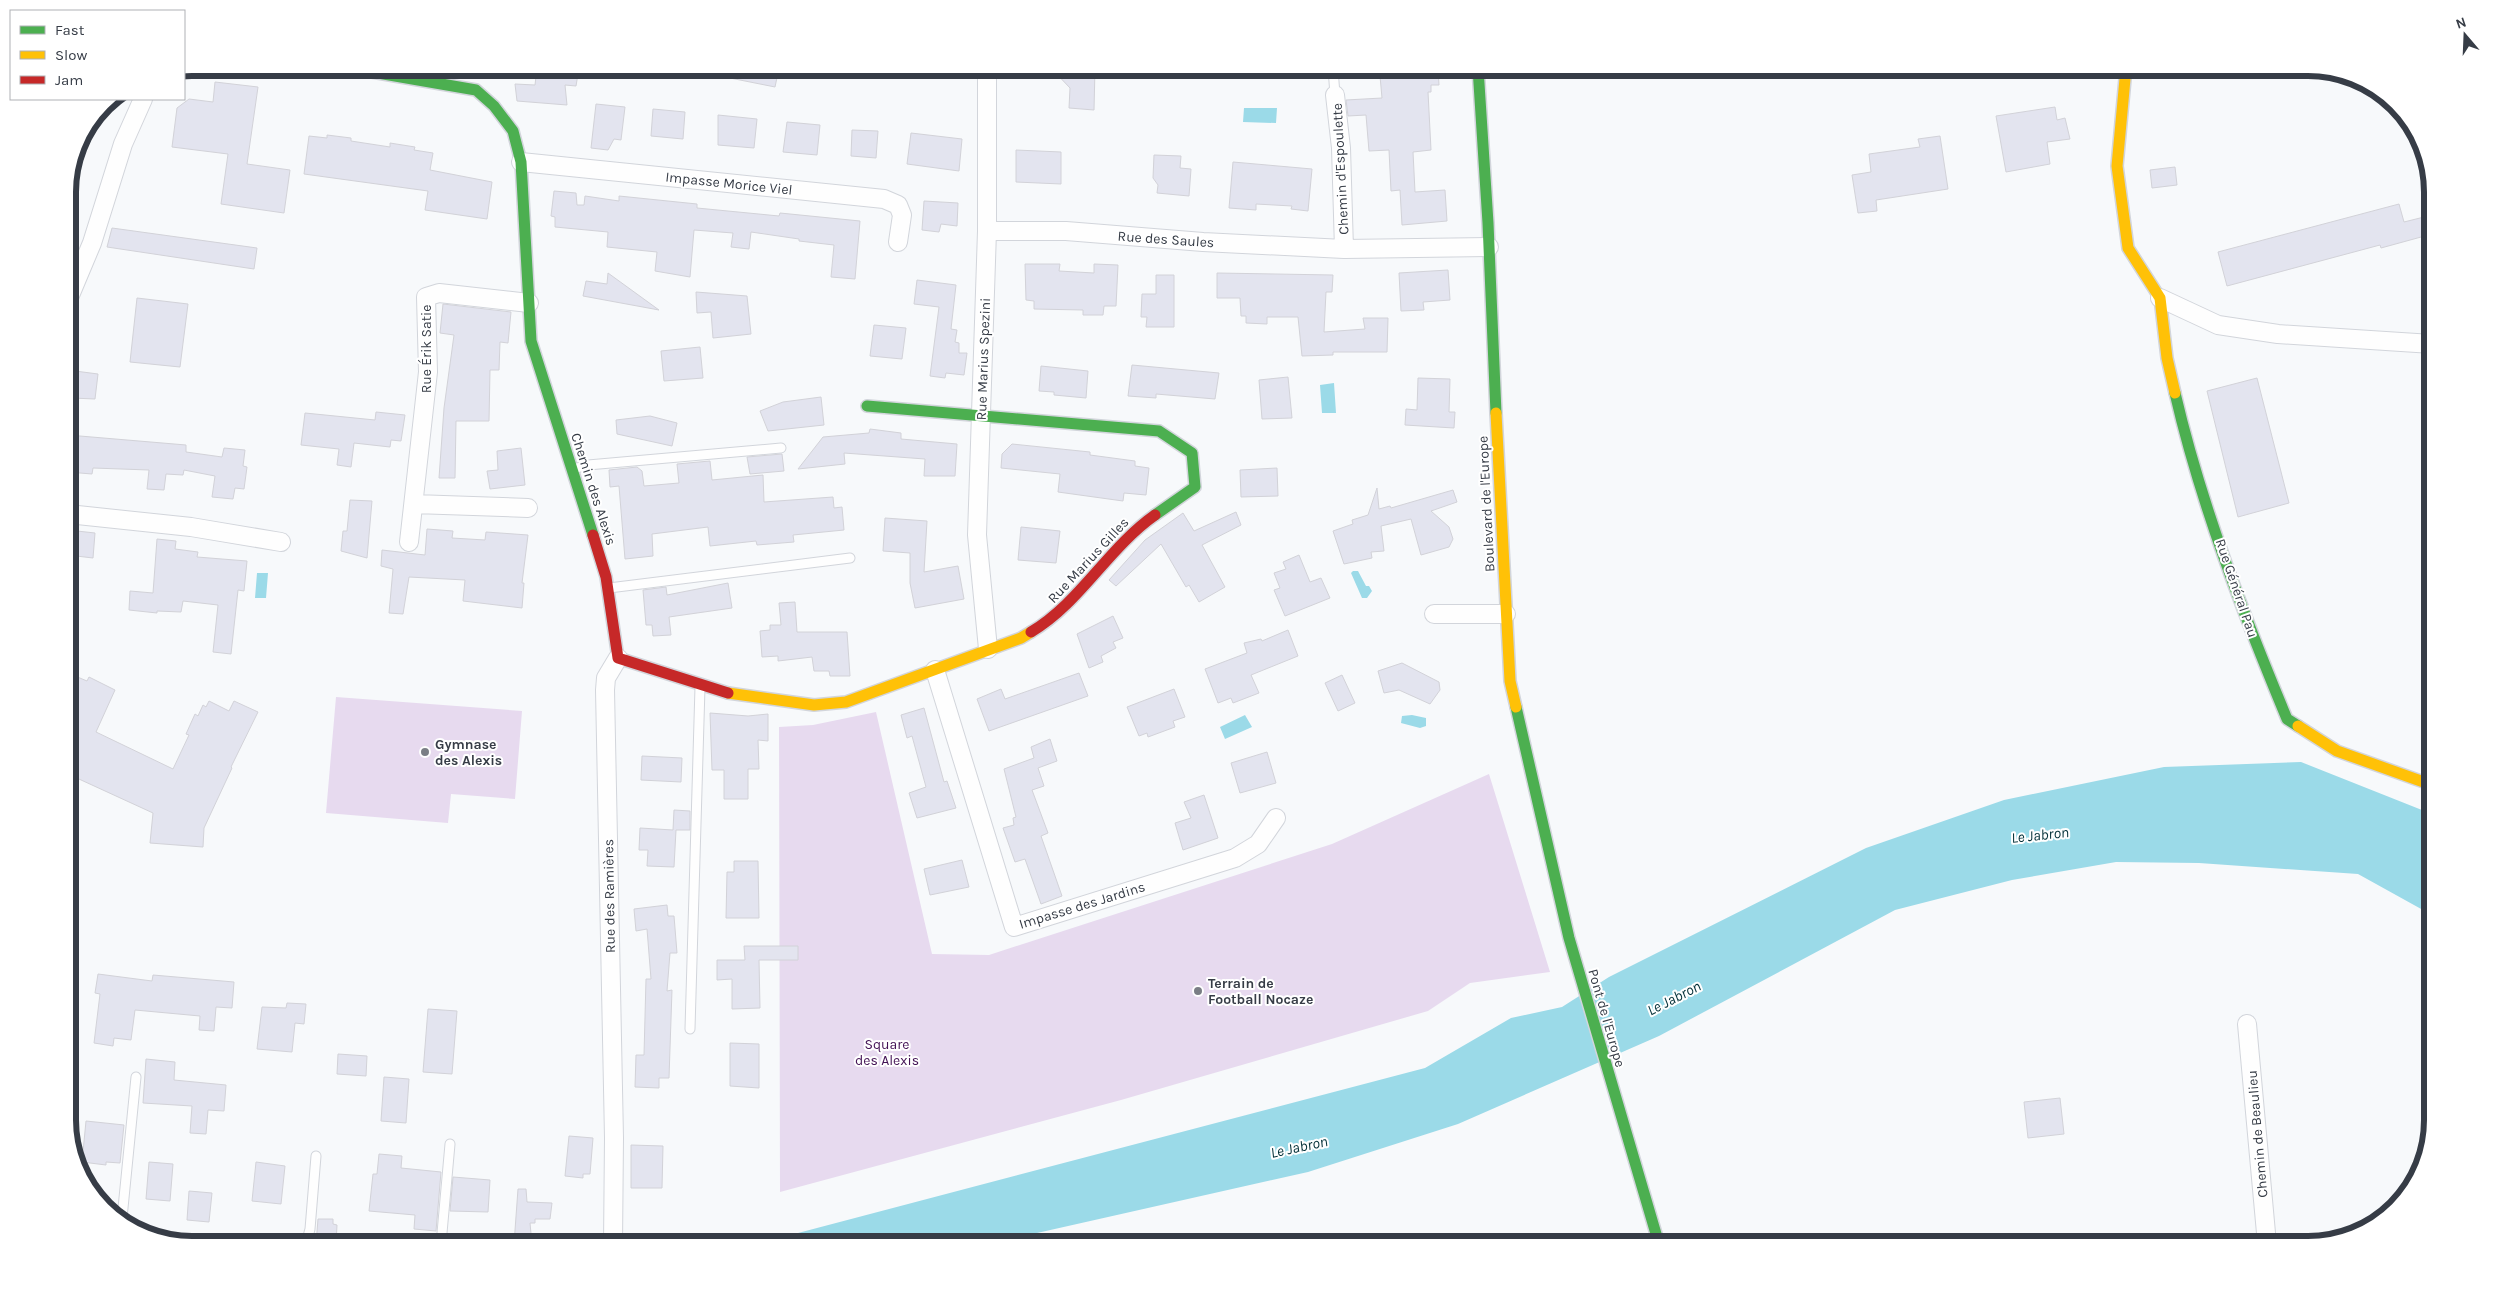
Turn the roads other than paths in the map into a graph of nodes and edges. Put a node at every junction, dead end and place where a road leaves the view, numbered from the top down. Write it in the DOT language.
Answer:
graph roads {
  1 [pos="395,76"];
  2 [pos="987,76"];
  3 [pos="1334,76"];
  4 [pos="1478,76"];
  5 [pos="2125,76"];
  6 [pos="1335,95"];
  7 [pos="143,100"];
  8 [pos="521,162"];
  9 [pos="987,231"];
  10 [pos="898,242"];
  11 [pos="1489,247"];
  12 [pos="1344,249"];
  13 [pos="76,281"];
  14 [pos="2160,298"];
  15 [pos="529,303"];
  16 [pos="2424,343"];
  17 [pos="867,406"];
  18 [pos="982,417"];
  19 [pos="781,448"];
  20 [pos="572,469"];
  21 [pos="414,504"];
  22 [pos="528,508"];
  23 [pos="76,515"];
  24 [pos="281,542"];
  25 [pos="409,542"];
  26 [pos="850,558"];
  27 [pos="608,588"];
  28 [pos="1434,614"];
  29 [pos="1506,614"];
  30 [pos="988,649"];
  31 [pos="618,658"];
  32 [pos="935,670"];
  33 [pos="700,685"];
  34 [pos="2424,781"];
  35 [pos="1276,818"];
  36 [pos="1567,933"];
  37 [pos="2247,1024"];
  38 [pos="690,1029"];
  39 [pos="136,1077"];
  40 [pos="450,1144"];
  41 [pos="316,1156"];
  42 [pos="123,1212"];
  43 [pos="308,1236"];
  44 [pos="442,1236"];
  45 [pos="613,1236"];
  46 [pos="1656,1236"];
  47 [pos="2266,1236"];
  1 -- 8 [label="street, Chemin des Alexis"];
  2 -- 9 [label="street, Rue Marius Spezini"];
  3 -- 6 [label="lane"];
  4 -- 11 [label="street, Boulevard de l'Europe"];
  5 -- 14 [label="street, Rue Général Pau"];
  6 -- 12 [label="street, Chemin d'Espoulette"];
  7 -- 13 [label="street"];
  8 -- 10 [label="street, Impasse Morice Viel"];
  8 -- 15 [label="street, Chemin des Alexis"];
  9 -- 12 [label="street, Rue des Saules"];
  9 -- 18 [label="street, Rue Marius Spezini"];
  11 -- 12 [label="street, Chemin d'Espoulette"];
  11 -- 29 [label="street, Boulevard de l'Europe"];
  14 -- 16 [label="street"];
  14 -- 34 [label="street, Rue Général Pau"];
  15 -- 20 [label="street, Chemin des Alexis"];
  15 -- 21 [label="street, Rue Érik Satie"];
  17 -- 18 [label="street"];
  18 -- 30 [label="street, Rue Marius Spezini"];
  18 -- 30 [label="street, Rue Marius Gilles"];
  19 -- 20 [label="lane"];
  20 -- 27 [label="street, Chemin des Alexis"];
  21 -- 22 [label="street"];
  21 -- 25 [label="street, Rue Érik Satie"];
  23 -- 24 [label="street"];
  26 -- 27 [label="lane"];
  27 -- 31 [label="street, Chemin des Alexis"];
  28 -- 29 [label="street"];
  29 -- 36 [label="street, Boulevard de l'Europe"];
  30 -- 32 [label="street"];
  31 -- 33 [label="street"];
  31 -- 45 [label="street, Rue des Ramières"];
  32 -- 33 [label="street"];
  32 -- 35 [label="street, Impasse des Jardins"];
  33 -- 38 [label="lane"];
  36 -- 46 [label="street, Pont de l'Europe"];
  37 -- 47 [label="street, Chemin de Beaulieu"];
  39 -- 42 [label="lane"];
  40 -- 44 [label="lane"];
  41 -- 43 [label="lane"];
}
